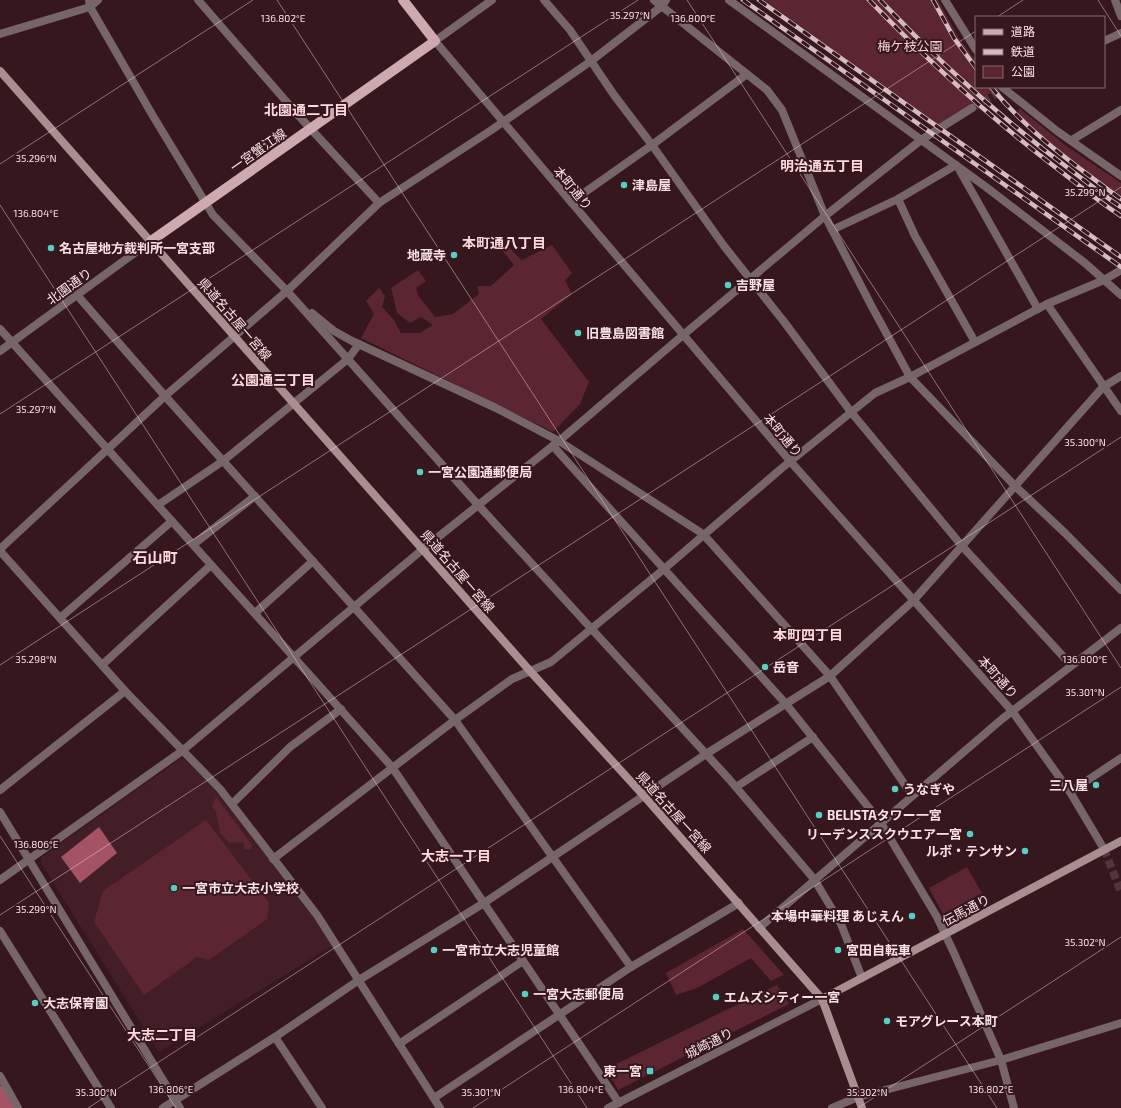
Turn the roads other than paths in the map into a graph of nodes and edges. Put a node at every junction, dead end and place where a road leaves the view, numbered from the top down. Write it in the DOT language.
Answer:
graph roads {
  1 [pos="98,0"];
  2 [pos="198,0"];
  3 [pos="403,0"];
  4 [pos="492,0"];
  5 [pos="544,0"];
  6 [pos="654,0"];
  7 [pos="729,0"];
  8 [pos="945,0"];
  9 [pos="1115,0"];
  10 [pos="90,3"];
  11 [pos="664,3"];
  12 [pos="1121,16"];
  13 [pos="1121,33"];
  14 [pos="0,34"];
  15 [pos="435,41"];
  16 [pos="1105,41"];
  17 [pos="975,48"];
  18 [pos="591,61"];
  19 [pos="0,71"];
  20 [pos="747,74"];
  21 [pos="1005,88"];
  22 [pos="972,108"];
  23 [pos="1121,110"];
  24 [pos="503,122"];
  25 [pos="310,129"];
  26 [pos="922,140"];
  27 [pos="1072,140"];
  28 [pos="652,145"];
  29 [pos="956,165"];
  30 [pos="1121,176"];
  31 [pos="898,200"];
  32 [pos="571,202"];
  33 [pos="379,203"];
  34 [pos="204,204"];
  35 [pos="825,216"];
  36 [pos="832,230"];
  37 [pos="152,241"];
  38 [pos="1121,270"];
  39 [pos="751,280"];
  40 [pos="1104,280"];
  41 [pos="287,291"];
  42 [pos="77,295"];
  43 [pos="1121,295"];
  44 [pos="1047,304"];
  45 [pos="1038,309"];
  46 [pos="0,329"];
  47 [pos="683,335"];
  48 [pos="234,336"];
  49 [pos="975,342"];
  50 [pos="11,343"];
  51 [pos="359,344"];
  52 [pos="0,351"];
  53 [pos="348,359"];
  54 [pos="1121,376"];
  55 [pos="910,377"];
  56 [pos="1103,387"];
  57 [pos="165,396"];
  58 [pos="293,404"];
  59 [pos="1121,411"];
  60 [pos="851,412"];
  61 [pos="556,444"];
  62 [pos="108,450"];
  63 [pos="223,461"];
  64 [pos="790,461"];
  65 [pos="1014,486"];
  66 [pos="254,496"];
  67 [pos="158,505"];
  68 [pos="479,506"];
  69 [pos="172,521"];
  70 [pos="703,534"];
  71 [pos="194,544"];
  72 [pos="962,546"];
  73 [pos="423,549"];
  74 [pos="0,550"];
  75 [pos="313,561"];
  76 [pos="211,565"];
  77 [pos="664,569"];
  78 [pos="1121,590"];
  79 [pos="912,601"];
  80 [pos="355,608"];
  81 [pos="255,614"];
  82 [pos="60,618"];
  83 [pos="1121,628"];
  84 [pos="591,629"];
  85 [pos="294,657"];
  86 [pos="102,665"];
  87 [pos="1071,665"];
  88 [pos="530,671"];
  89 [pos="830,676"];
  90 [pos="125,692"];
  91 [pos="786,704"];
  92 [pos="341,709"];
  93 [pos="1012,711"];
  94 [pos="455,720"];
  95 [pos="813,738"];
  96 [pos="182,751"];
  97 [pos="706,754"];
  98 [pos="1121,758"];
  99 [pos="392,767"];
  100 [pos="736,787"];
  101 [pos="0,790"];
  102 [pos="1070,792"];
  103 [pos="912,795"];
  104 [pos="644,796"];
  105 [pos="232,804"];
  106 [pos="0,812"];
  107 [pos="881,823"];
  108 [pos="1121,841"];
  109 [pos="1104,849"];
  110 [pos="554,857"];
  111 [pos="273,859"];
  112 [pos="29,860"];
  113 [pos="814,879"];
  114 [pos="0,880"];
  115 [pos="484,903"];
  116 [pos="739,904"];
  117 [pos="759,928"];
  118 [pos="0,931"];
  119 [pos="946,934"];
  120 [pos="523,961"];
  121 [pos="631,967"];
  122 [pos="862,978"];
  123 [pos="359,980"];
  124 [pos="822,999"];
  125 [pos="559,1014"];
  126 [pos="1121,1023"];
  127 [pos="275,1037"];
  128 [pos="399,1044"];
  129 [pos="1001,1060"];
  130 [pos="0,1076"];
  131 [pos="858,1097"];
  132 [pos="434,1098"];
  133 [pos="175,1100"];
  134 [pos="620,1105"];
  135 [pos="18,1108"];
  136 [pos="111,1108"];
  137 [pos="163,1108"];
  138 [pos="180,1108"];
  139 [pos="322,1108"];
  140 [pos="440,1108"];
  141 [pos="608,1108"];
  142 [pos="832,1108"];
  143 [pos="862,1108"];
  144 [pos="1014,1108"];
  1 -- 10 [label="street"];
  2 -- 25 [label="street"];
  3 -- 15 [label="main road"];
  4 -- 15 [label="street"];
  5 -- 18 [label="street"];
  6 -- 11 [label="street"];
  7 -- 26 [label="street"];
  8 -- 17 [label="street"];
  9 -- 12 [label="street"];
  10 -- 14 [label="street"];
  10 -- 34 [label="street"];
  11 -- 18 [label="street"];
  11 -- 20 [label="street"];
  13 -- 16 [label="street"];
  15 -- 24 [label="street, 本町通り"];
  15 -- 25 [label="main road, 一宮蟹江線"];
  18 -- 24 [label="street"];
  18 -- 28 [label="street"];
  19 -- 37 [label="main road, 県道名古屋一宮線"];
  20 -- 28 [label="street"];
  20 -- 35 [label="street"];
  21 -- 27 [label="street"];
  22 -- 26 [label="street"];
  23 -- 27 [label="street"];
  24 -- 32 [label="street, 本町通り"];
  24 -- 33 [label="street"];
  25 -- 33 [label="street"];
  25 -- 34 [label="main road, 一宮蟹江線"];
  26 -- 29 [label="street"];
  26 -- 35 [label="street"];
  27 -- 30 [label="street"];
  28 -- 32 [label="street"];
  28 -- 39 [label="street"];
  29 -- 31 [label="street"];
  29 -- 40 [label="street"];
  29 -- 45 [label="street"];
  31 -- 36 [label="street"];
  31 -- 49 [label="street"];
  32 -- 47 [label="street, 本町通り"];
  33 -- 41 [label="street"];
  34 -- 37 [label="main road, 一宮蟹江線"];
  34 -- 41 [label="street"];
  35 -- 36 [label="street"];
  35 -- 39 [label="street"];
  36 -- 55 [label="street"];
  37 -- 42 [label="street, 北園通り"];
  37 -- 48 [label="main road, 県道名古屋一宮線"];
  38 -- 40 [label="street"];
  39 -- 47 [label="street"];
  39 -- 60 [label="street"];
  40 -- 43 [label="street"];
  40 -- 44 [label="street"];
  41 -- 48 [label="street"];
  41 -- 51 [label="street"];
  41 -- 53 [label="street"];
  42 -- 50 [label="street, 北園通り"];
  42 -- 57 [label="street"];
  44 -- 45 [label="street"];
  44 -- 56 [label="street"];
  45 -- 49 [label="street"];
  46 -- 50 [label="street"];
  47 -- 61 [label="street"];
  47 -- 64 [label="street, 本町通り"];
  48 -- 57 [label="street"];
  48 -- 58 [label="main road, 県道名古屋一宮線"];
  49 -- 55 [label="street"];
  50 -- 52 [label="street, 北園通り"];
  50 -- 62 [label="street"];
  51 -- 53 [label="street"];
  51 -- 61 [label="street"];
  53 -- 58 [label="street"];
  53 -- 68 [label="street"];
  54 -- 56 [label="street"];
  55 -- 60 [label="street"];
  55 -- 65 [label="street"];
  56 -- 59 [label="street"];
  56 -- 65 [label="street"];
  57 -- 62 [label="street"];
  57 -- 63 [label="street"];
  58 -- 63 [label="street"];
  58 -- 73 [label="main road, 県道名古屋一宮線"];
  60 -- 64 [label="street"];
  60 -- 72 [label="street"];
  61 -- 68 [label="street"];
  61 -- 70 [label="street"];
  61 -- 77 [label="street"];
  62 -- 67 [label="street"];
  62 -- 74 [label="street"];
  63 -- 66 [label="street"];
  63 -- 67 [label="street"];
  64 -- 70 [label="street"];
  64 -- 79 [label="street, 本町通り"];
  65 -- 72 [label="street"];
  65 -- 78 [label="street"];
  66 -- 71 [label="street"];
  66 -- 75 [label="street"];
  67 -- 69 [label="street"];
  68 -- 73 [label="street"];
  68 -- 84 [label="street"];
  69 -- 71 [label="street"];
  69 -- 82 [label="street"];
  70 -- 77 [label="street"];
  70 -- 89 [label="street"];
  71 -- 76 [label="street"];
  72 -- 79 [label="street"];
  72 -- 87 [label="street"];
  73 -- 80 [label="street"];
  73 -- 88 [label="main road, 県道名古屋一宮線"];
  74 -- 82 [label="street"];
  75 -- 80 [label="street"];
  75 -- 81 [label="street"];
  76 -- 81 [label="street"];
  76 -- 86 [label="street"];
  77 -- 84 [label="street"];
  77 -- 91 [label="street"];
  79 -- 89 [label="street"];
  79 -- 93 [label="street, 本町通り"];
  80 -- 85 [label="street"];
  80 -- 94 [label="street"];
  81 -- 85 [label="street"];
  82 -- 86 [label="street"];
  83 -- 87 [label="street"];
  84 -- 88 [label="street"];
  84 -- 97 [label="street"];
  85 -- 92 [label="street"];
  85 -- 96 [label="street"];
  86 -- 90 [label="street"];
  87 -- 93 [label="street"];
  88 -- 94 [label="street"];
  88 -- 104 [label="main road, 県道名古屋一宮線"];
  89 -- 91 [label="street"];
  89 -- 103 [label="street"];
  90 -- 96 [label="street"];
  90 -- 101 [label="street"];
  91 -- 95 [label="street"];
  91 -- 97 [label="street"];
  92 -- 99 [label="street"];
  92 -- 105 [label="street"];
  93 -- 102 [label="street, 本町通り"];
  93 -- 103 [label="street"];
  94 -- 99 [label="street"];
  94 -- 110 [label="street"];
  95 -- 100 [label="street"];
  95 -- 107 [label="street"];
  96 -- 105 [label="street"];
  96 -- 112 [label="street"];
  97 -- 100 [label="street"];
  97 -- 104 [label="street"];
  98 -- 102 [label="street"];
  99 -- 111 [label="street"];
  99 -- 115 [label="street"];
  100 -- 113 [label="street"];
  102 -- 109 [label="street, 本町通り"];
  103 -- 107 [label="street"];
  104 -- 110 [label="street"];
  104 -- 116 [label="main road, 県道名古屋一宮線"];
  105 -- 111 [label="street"];
  106 -- 112 [label="street"];
  107 -- 113 [label="street"];
  107 -- 119 [label="street"];
  108 -- 109 [label="main road, 伝馬通り"];
  109 -- 119 [label="main road, 伝馬通り"];
  110 -- 115 [label="street"];
  110 -- 121 [label="street"];
  111 -- 123 [label="street"];
  112 -- 114 [label="street"];
  112 -- 133 [label="street"];
  113 -- 117 [label="street"];
  113 -- 122 [label="street"];
  115 -- 120 [label="street"];
  115 -- 123 [label="street"];
  116 -- 117 [label="main road, 県道名古屋一宮線"];
  116 -- 121 [label="street"];
  117 -- 124 [label="main road, 県道名古屋一宮線"];
  118 -- 136 [label="street"];
  119 -- 122 [label="main road, 伝馬通り"];
  119 -- 129 [label="street"];
  120 -- 125 [label="street"];
  120 -- 128 [label="street"];
  121 -- 125 [label="street"];
  122 -- 124 [label="main road, 伝馬通り"];
  123 -- 127 [label="street"];
  123 -- 128 [label="street"];
  124 -- 131 [label="main road, 県道名古屋一宮線"];
  124 -- 134 [label="street, 城崎通り"];
  125 -- 132 [label="street"];
  125 -- 134 [label="street"];
  126 -- 129 [label="street"];
  127 -- 133 [label="street"];
  127 -- 139 [label="street"];
  128 -- 132 [label="street"];
  129 -- 131 [label="street"];
  129 -- 144 [label="street"];
  130 -- 135 [label="street"];
  131 -- 142 [label="street"];
  131 -- 143 [label="main road, 県道名古屋一宮線"];
  132 -- 140 [label="street"];
  133 -- 137 [label="street"];
  133 -- 138 [label="street"];
  134 -- 141 [label="street, 城崎通り"];
}
